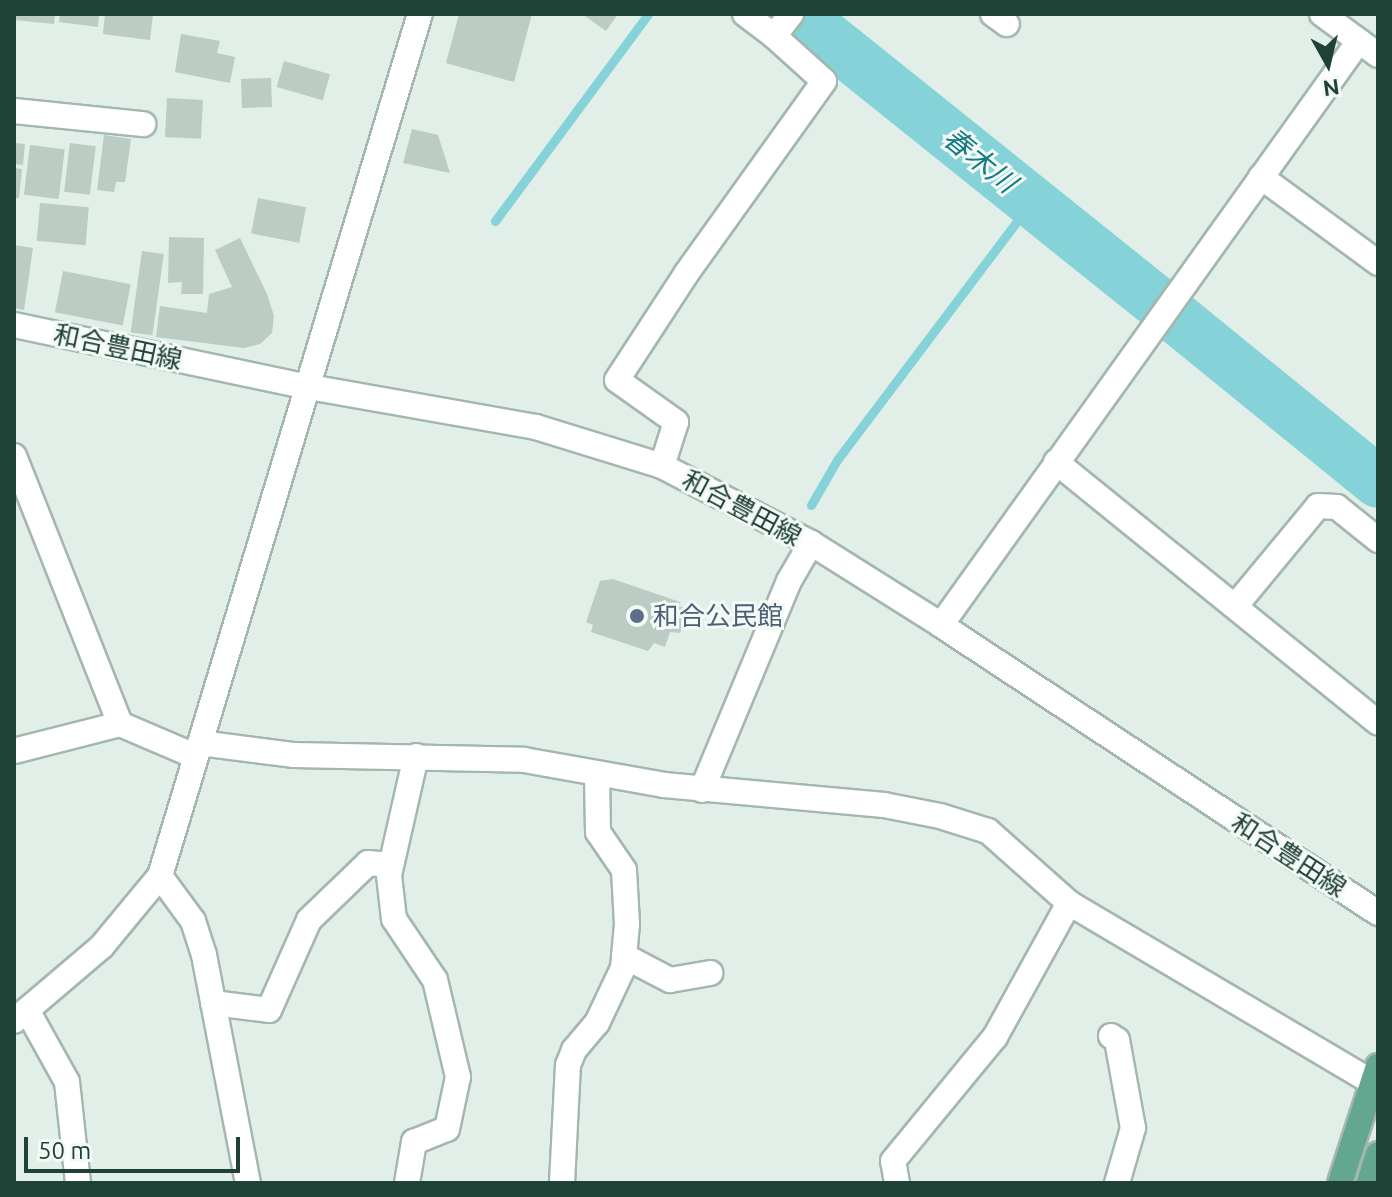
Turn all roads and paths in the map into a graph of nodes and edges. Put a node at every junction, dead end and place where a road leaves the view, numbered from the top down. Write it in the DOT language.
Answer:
graph roads {
  1 [pos="420,14"];
  2 [pos="745,14"];
  3 [pos="791,14"];
  4 [pos="1322,14"];
  5 [pos="774,36"];
  6 [pos="1369,48"];
  7 [pos="14,111"];
  8 [pos="143,124"];
  9 [pos="1261,177"];
  10 [pos="1378,263"];
  11 [pos="14,325"];
  12 [pos="309,387"];
  13 [pos="14,456"];
  14 [pos="1056,462"];
  15 [pos="662,466"];
  16 [pos="1378,540"];
  17 [pos="811,543"];
  18 [pos="1237,604"];
  19 [pos="941,625"];
  20 [pos="1378,723"];
  21 [pos="120,724"];
  22 [pos="198,749"];
  23 [pos="14,751"];
  24 [pos="416,756"];
  25 [pos="597,774"];
  26 [pos="702,790"];
  27 [pos="391,865"];
  28 [pos="160,876"];
  29 [pos="1069,903"];
  30 [pos="1378,913"];
  31 [pos="624,956"];
  32 [pos="710,973"];
  33 [pos="213,1003"];
  34 [pos="21,1015"];
  35 [pos="1111,1036"];
  36 [pos="1375,1074"];
  37 [pos="1378,1154"];
  38 [pos="78,1183"];
  39 [pos="248,1183"];
  40 [pos="407,1183"];
  41 [pos="562,1183"];
  42 [pos="897,1183"];
  43 [pos="1117,1183"];
  44 [pos="1340,1183"];
  45 [pos="1369,1183"];
  1 -- 12 [label="street"];
  2 -- 5 [label="street"];
  3 -- 5 [label="street"];
  4 -- 6 [label="street"];
  5 -- 15 [label="street"];
  6 -- 9 [label="street"];
  7 -- 8 [label="street"];
  9 -- 10 [label="street"];
  9 -- 14 [label="street"];
  11 -- 12 [label="street, 和合豊田線"];
  12 -- 15 [label="street, 和合豊田線"];
  12 -- 22 [label="street"];
  13 -- 21 [label="street"];
  14 -- 18 [label="street"];
  14 -- 19 [label="street"];
  15 -- 17 [label="street, 和合豊田線"];
  16 -- 18 [label="street"];
  17 -- 19 [label="street, 和合豊田線"];
  17 -- 26 [label="street"];
  18 -- 20 [label="street"];
  19 -- 30 [label="street, 和合豊田線"];
  21 -- 22 [label="street"];
  21 -- 23 [label="street"];
  22 -- 24 [label="street"];
  22 -- 28 [label="street"];
  24 -- 25 [label="street"];
  24 -- 27 [label="street"];
  25 -- 26 [label="street"];
  25 -- 31 [label="street"];
  26 -- 29 [label="street"];
  27 -- 33 [label="street"];
  27 -- 40 [label="street"];
  28 -- 33 [label="street"];
  28 -- 34 [label="street"];
  29 -- 36 [label="street"];
  29 -- 42 [label="street"];
  31 -- 32 [label="street"];
  31 -- 41 [label="street"];
  33 -- 39 [label="street"];
  34 -- 38 [label="street"];
  35 -- 43 [label="street"];
  36 -- 44 [label="main road"];
  37 -- 45 [label="main road"];
}
